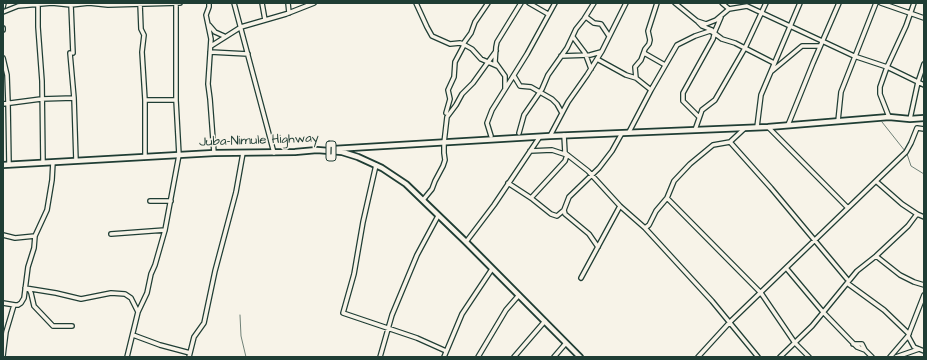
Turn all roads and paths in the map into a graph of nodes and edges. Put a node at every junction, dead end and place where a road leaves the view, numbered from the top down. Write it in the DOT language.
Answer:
graph roads {
  1 [pos="4,3"];
  2 [pos="14,3"];
  3 [pos="176,3"];
  4 [pos="180,3"];
  5 [pos="209,3"];
  6 [pos="234,3"];
  7 [pos="262,3"];
  8 [pos="288,3"];
  9 [pos="314,3"];
  10 [pos="416,3"];
  11 [pos="488,3"];
  12 [pos="521,3"];
  13 [pos="529,3"];
  14 [pos="555,3"];
  15 [pos="594,3"];
  16 [pos="626,3"];
  17 [pos="657,3"];
  18 [pos="675,3"];
  19 [pos="722,3"];
  20 [pos="766,3"];
  21 [pos="800,3"];
  22 [pos="839,3"];
  23 [pos="876,3"];
  24 [pos="882,3"];
  25 [pos="914,3"];
  26 [pos="38,4"];
  27 [pos="140,4"];
  28 [pos="18,6"];
  29 [pos="72,6"];
  30 [pos="3,7"];
  31 [pos="729,9"];
  32 [pos="3,12"];
  33 [pos="289,12"];
  34 [pos="762,12"];
  35 [pos="911,13"];
  36 [pos="548,14"];
  37 [pos="722,16"];
  38 [pos="586,17"];
  39 [pos="924,18"];
  40 [pos="265,20"];
  41 [pos="697,21"];
  42 [pos="207,23"];
  43 [pos="791,26"];
  44 [pos="241,28"];
  45 [pos="715,32"];
  46 [pos="224,36"];
  47 [pos="609,36"];
  48 [pos="573,37"];
  49 [pos="822,41"];
  50 [pos="464,45"];
  51 [pos="211,46"];
  52 [pos="820,46"];
  53 [pos="744,48"];
  54 [pos="496,51"];
  55 [pos="210,52"];
  56 [pos="601,52"];
  57 [pos="644,53"];
  58 [pos="248,54"];
  59 [pos="586,55"];
  60 [pos="561,56"];
  61 [pos="854,56"];
  62 [pos="3,58"];
  63 [pos="597,59"];
  64 [pos="487,62"];
  65 [pos="774,63"];
  66 [pos="924,64"];
  67 [pos="666,65"];
  68 [pos="497,66"];
  69 [pos="887,68"];
  70 [pos="591,69"];
  71 [pos="771,72"];
  72 [pos="514,76"];
  73 [pos="636,78"];
  74 [pos="918,82"];
  75 [pos="924,85"];
  76 [pos="505,88"];
  77 [pos="651,90"];
  78 [pos="540,93"];
  79 [pos="74,98"];
  80 [pos="41,99"];
  81 [pos="145,100"];
  82 [pos="176,100"];
  83 [pos="8,103"];
  84 [pos="3,104"];
  85 [pos="446,113"];
  86 [pos="562,114"];
  87 [pos="699,117"];
  88 [pos="889,118"];
  89 [pos="924,118"];
  90 [pos="910,119"];
  91 [pos="838,121"];
  92 [pos="788,126"];
  93 [pos="757,127"];
  94 [pos="768,127"];
  95 [pos="745,128"];
  96 [pos="924,129"];
  97 [pos="695,130"];
  98 [pos="629,132"];
  99 [pos="519,133"];
  100 [pos="622,133"];
  101 [pos="564,135"];
  102 [pos="492,136"];
  103 [pos="550,136"];
  104 [pos="539,138"];
  105 [pos="730,142"];
  106 [pos="444,143"];
  107 [pos="316,150"];
  108 [pos="530,151"];
  109 [pos="214,153"];
  110 [pos="243,153"];
  111 [pos="274,153"];
  112 [pos="179,155"];
  113 [pos="567,155"];
  114 [pos="145,157"];
  115 [pos="76,161"];
  116 [pos="53,162"];
  117 [pos="43,163"];
  118 [pos="3,165"];
  119 [pos="9,165"];
  120 [pos="376,165"];
  121 [pos="591,176"];
  122 [pos="876,182"];
  123 [pos="508,183"];
  124 [pos="531,198"];
  125 [pos="666,198"];
  126 [pos="423,200"];
  127 [pos="150,201"];
  128 [pos="171,201"];
  129 [pos="620,206"];
  130 [pos="848,208"];
  131 [pos="564,210"];
  132 [pos="917,214"];
  133 [pos="438,216"];
  134 [pos="557,216"];
  135 [pos="924,217"];
  136 [pos="569,218"];
  137 [pos="645,228"];
  138 [pos="165,230"];
  139 [pos="112,234"];
  140 [pos="3,235"];
  141 [pos="35,236"];
  142 [pos="592,236"];
  143 [pos="603,238"];
  144 [pos="816,240"];
  145 [pos="466,242"];
  146 [pos="598,247"];
  147 [pos="876,256"];
  148 [pos="492,269"];
  149 [pos="787,269"];
  150 [pos="581,278"];
  151 [pos="847,281"];
  152 [pos="924,286"];
  153 [pos="27,289"];
  154 [pos="761,293"];
  155 [pos="519,295"];
  156 [pos="924,295"];
  157 [pos="3,303"];
  158 [pos="14,305"];
  159 [pos="138,312"];
  160 [pos="823,312"];
  161 [pos="545,320"];
  162 [pos="730,322"];
  163 [pos="72,326"];
  164 [pos="389,328"];
  165 [pos="133,335"];
  166 [pos="908,335"];
  167 [pos="566,343"];
  168 [pos="795,343"];
  169 [pos="919,349"];
  170 [pos="446,351"];
  171 [pos="924,351"];
  172 [pos="701,353"];
  173 [pos="189,355"];
  174 [pos="3,356"];
  175 [pos="127,357"];
  176 [pos="380,357"];
  177 [pos="444,357"];
  178 [pos="478,357"];
  179 [pos="514,357"];
  180 [pos="554,357"];
  181 [pos="580,357"];
  182 [pos="698,357"];
  183 [pos="704,357"];
  184 [pos="758,357"];
  185 [pos="780,357"];
  186 [pos="809,357"];
  187 [pos="872,357"];
  188 [pos="890,357"];
  189 [pos="896,357"];
  1 -- 30 [label="street"];
  2 -- 28 [label="street"];
  3 -- 4 [label="street"];
  3 -- 27 [label="street"];
  3 -- 82 [label="street"];
  5 -- 42 [label="street"];
  6 -- 44 [label="street"];
  7 -- 40 [label="street"];
  8 -- 33 [label="street"];
  9 -- 33 [label="street"];
  10 -- 50 [label="street"];
  11 -- 50 [label="street"];
  12 -- 54 [label="street"];
  13 -- 36 [label="street"];
  14 -- 36 [label="street"];
  15 -- 38 [label="street"];
  16 -- 47 [label="street"];
  17 -- 57 [label="street"];
  18 -- 41 [label="street"];
  19 -- 31 [label="street"];
  20 -- 34 [label="street"];
  21 -- 43 [label="street"];
  22 -- 49 [label="street"];
  23 -- 61 [label="street"];
  24 -- 35 [label="street"];
  25 -- 35 [label="street"];
  26 -- 28 [label="street"];
  26 -- 29 [label="street"];
  26 -- 80 [label="street"];
  27 -- 29 [label="street"];
  27 -- 81 [label="street"];
  28 -- 32 [label="street"];
  29 -- 79 [label="street"];
  31 -- 34 [label="street"];
  31 -- 37 [label="street"];
  33 -- 40 [label="street"];
  34 -- 43 [label="street"];
  34 -- 53 [label="street"];
  35 -- 39 [label="street"];
  35 -- 69 [label="street"];
  36 -- 72 [label="street"];
  37 -- 41 [label="street"];
  37 -- 45 [label="street"];
  38 -- 47 [label="street"];
  38 -- 48 [label="street"];
  40 -- 44 [label="street"];
  41 -- 45 [label="street"];
  42 -- 46 [label="street"];
  42 -- 51 [label="street"];
  43 -- 49 [label="street"];
  43 -- 65 [label="street"];
  44 -- 46 [label="street"];
  44 -- 58 [label="street"];
  45 -- 53 [label="street"];
  45 -- 67 [label="street"];
  45 -- 87 [label="street"];
  46 -- 51 [label="street"];
  47 -- 56 [label="street"];
  48 -- 59 [label="street"];
  48 -- 60 [label="street"];
  49 -- 52 [label="street"];
  49 -- 61 [label="street"];
  50 -- 64 [label="street"];
  50 -- 85 [label="street"];
  51 -- 55 [label="street"];
  52 -- 71 [label="street"];
  52 -- 92 [label="street"];
  53 -- 65 [label="street"];
  53 -- 87 [label="street"];
  54 -- 64 [label="street"];
  54 -- 68 [label="street"];
  55 -- 58 [label="street"];
  55 -- 109 [label="street"];
  56 -- 59 [label="street"];
  56 -- 63 [label="street"];
  57 -- 67 [label="street"];
  57 -- 73 [label="street"];
  58 -- 111 [label="street"];
  59 -- 60 [label="street"];
  59 -- 70 [label="street"];
  60 -- 78 [label="street"];
  61 -- 69 [label="street"];
  61 -- 91 [label="street"];
  62 -- 83 [label="street"];
  63 -- 70 [label="street"];
  63 -- 73 [label="street"];
  64 -- 68 [label="street"];
  64 -- 106 [label="street"];
  65 -- 71 [label="street"];
  66 -- 74 [label="street"];
  67 -- 77 [label="street"];
  68 -- 76 [label="street"];
  69 -- 74 [label="street"];
  69 -- 88 [label="street"];
  70 -- 86 [label="street"];
  71 -- 93 [label="street"];
  72 -- 76 [label="street"];
  72 -- 78 [label="street"];
  73 -- 77 [label="street"];
  74 -- 75 [label="street"];
  74 -- 90 [label="street"];
  76 -- 102 [label="street"];
  77 -- 98 [label="street"];
  78 -- 86 [label="street"];
  78 -- 99 [label="street"];
  79 -- 80 [label="street"];
  79 -- 115 [label="street"];
  80 -- 83 [label="street"];
  80 -- 117 [label="street"];
  81 -- 82 [label="street"];
  81 -- 114 [label="street"];
  82 -- 112 [label="street"];
  83 -- 84 [label="street"];
  83 -- 119 [label="street"];
  86 -- 103 [label="street"];
  87 -- 97 [label="street"];
  88 -- 90 [label="main road"];
  88 -- 91 [label="main road"];
  89 -- 90 [label="main road"];
  91 -- 92 [label="main road"];
  92 -- 94 [label="main road"];
  93 -- 94 [label="main road"];
  93 -- 95 [label="main road"];
  94 -- 130 [label="street"];
  95 -- 97 [label="main road"];
  95 -- 105 [label="street"];
  96 -- 122 [label="street"];
  97 -- 98 [label="main road"];
  98 -- 100 [label="main road"];
  100 -- 101 [label="main road"];
  100 -- 121 [label="street"];
  101 -- 103 [label="main road"];
  101 -- 113 [label="street"];
  103 -- 104 [label="main road"];
  104 -- 106 [label="main road"];
  104 -- 108 [label="street"];
  105 -- 125 [label="street"];
  105 -- 144 [label="street"];
  106 -- 107 [label="main road"];
  106 -- 126 [label="street"];
  107 -- 110 [label="main road, Juba–Nimule Highway / 1"];
  107 -- 120 [label="main road, Juba–Nimule Highway / 1"];
  108 -- 113 [label="street"];
  108 -- 123 [label="street"];
  109 -- 110 [label="main road, Juba–Nimule Highway / 1"];
  109 -- 112 [label="main road, Juba–Nimule Highway / 1"];
  110 -- 173 [label="street"];
  112 -- 114 [label="main road, Juba–Nimule Highway / 1"];
  112 -- 128 [label="street"];
  113 -- 121 [label="street"];
  113 -- 124 [label="street"];
  114 -- 115 [label="main road, Juba–Nimule Highway / 1"];
  115 -- 116 [label="main road, Juba–Nimule Highway / 1"];
  116 -- 117 [label="main road, Juba–Nimule Highway / 1"];
  116 -- 141 [label="street"];
  117 -- 119 [label="main road, Juba–Nimule Highway / 1"];
  118 -- 119 [label="main road, Juba–Nimule Highway / 1"];
  120 -- 126 [label="main road, Juba–Nimule Highway / 1"];
  120 -- 164 [label="street"];
  121 -- 129 [label="street"];
  121 -- 131 [label="street"];
  122 -- 130 [label="street"];
  122 -- 132 [label="street"];
  123 -- 124 [label="street"];
  123 -- 145 [label="street"];
  124 -- 134 [label="street"];
  125 -- 137 [label="street"];
  125 -- 154 [label="street"];
  126 -- 133 [label="main road, Juba–Nimule Highway / 1"];
  127 -- 128 [label="street"];
  128 -- 138 [label="street"];
  129 -- 137 [label="street"];
  129 -- 143 [label="street"];
  130 -- 144 [label="street"];
  131 -- 134 [label="street"];
  131 -- 136 [label="street"];
  132 -- 135 [label="street"];
  132 -- 147 [label="street"];
  133 -- 145 [label="main road, Juba–Nimule Highway / 1"];
  133 -- 164 [label="street"];
  134 -- 136 [label="street"];
  136 -- 142 [label="street"];
  137 -- 162 [label="street"];
  138 -- 139 [label="street"];
  138 -- 159 [label="street"];
  140 -- 141 [label="street"];
  141 -- 153 [label="street"];
  142 -- 143 [label="street"];
  142 -- 146 [label="street"];
  143 -- 146 [label="street"];
  144 -- 149 [label="street"];
  144 -- 151 [label="street"];
  145 -- 148 [label="main road, Juba–Nimule Highway / 1"];
  146 -- 150 [label="street"];
  147 -- 151 [label="street"];
  147 -- 152 [label="street"];
  148 -- 155 [label="main road, Juba–Nimule Highway / 1"];
  148 -- 170 [label="street"];
  149 -- 154 [label="street"];
  149 -- 160 [label="street"];
  151 -- 160 [label="street"];
  151 -- 166 [label="street"];
  153 -- 158 [label="street"];
  153 -- 159 [label="street"];
  153 -- 163 [label="street"];
  154 -- 162 [label="street"];
  154 -- 168 [label="street"];
  155 -- 161 [label="main road, Juba–Nimule Highway / 1"];
  155 -- 178 [label="street"];
  156 -- 166 [label="street"];
  157 -- 158 [label="street"];
  158 -- 174 [label="street"];
  159 -- 165 [label="street"];
  160 -- 168 [label="street"];
  160 -- 187 [label="street"];
  161 -- 167 [label="main road, Juba–Nimule Highway / 1"];
  161 -- 179 [label="street"];
  162 -- 172 [label="street"];
  162 -- 184 [label="street"];
  164 -- 170 [label="street"];
  164 -- 176 [label="street"];
  165 -- 173 [label="street"];
  165 -- 175 [label="street"];
  166 -- 169 [label="street"];
  166 -- 188 [label="street"];
  167 -- 180 [label="street"];
  167 -- 181 [label="main road, Juba–Nimule Highway / 1"];
  168 -- 185 [label="street"];
  168 -- 186 [label="street"];
  169 -- 171 [label="street"];
  169 -- 189 [label="street"];
  170 -- 177 [label="street"];
  172 -- 182 [label="street"];
  172 -- 183 [label="street"];
}
